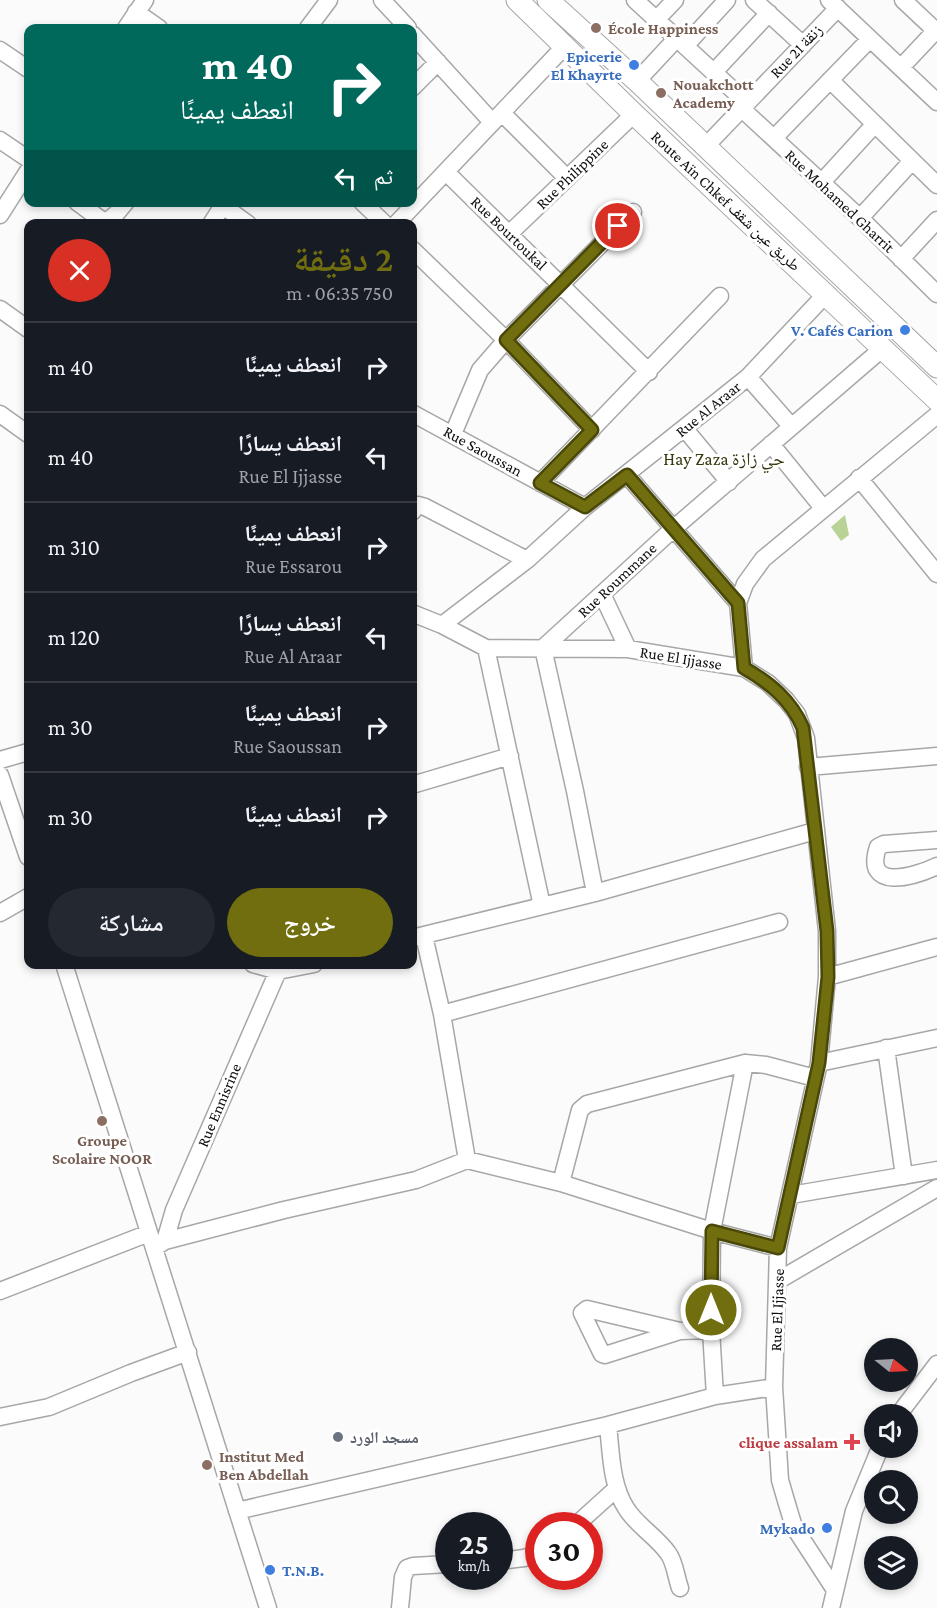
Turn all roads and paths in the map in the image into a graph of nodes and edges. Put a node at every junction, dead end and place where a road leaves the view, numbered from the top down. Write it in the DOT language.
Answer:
graph roads {
  1 [pos="328,0"];
  2 [pos="382,0"];
  3 [pos="517,0"];
  4 [pos="548,0"];
  5 [pos="636,0"];
  6 [pos="675,0"];
  7 [pos="727,0"];
  8 [pos="903,0"];
  9 [pos="761,4"];
  10 [pos="833,4"];
  11 [pos="140,6"];
  12 [pos="656,20"];
  13 [pos="129,24"];
  14 [pos="156,24"];
  15 [pos="311,24"];
  16 [pos="404,24"];
  17 [pos="936,30"];
  18 [pos="417,39"];
  19 [pos="870,39"];
  20 [pos="681,42"];
  21 [pos="803,45"];
  22 [pos="565,46"];
  23 [pos="0,50"];
  24 [pos="907,61"];
  25 [pos="438,62"];
  26 [pos="24,66"];
  27 [pos="714,72"];
  28 [pos="830,80"];
  29 [pos="637,81"];
  30 [pos="417,83"];
  31 [pos="937,102"];
  32 [pos="744,106"];
  33 [pos="634,114"];
  34 [pos="497,118"];
  35 [pos="874,124"];
  36 [pos="774,138"];
  37 [pos="0,140"];
  38 [pos="705,147"];
  39 [pos="24,156"];
  40 [pos="912,161"];
  41 [pos="446,172"];
  42 [pos="24,177"];
  43 [pos="567,178"];
  44 [pos="822,182"];
  45 [pos="937,185"];
  46 [pos="417,202"];
  47 [pos="84,207"];
  48 [pos="122,207"];
  49 [pos="228,207"];
  50 [pos="367,207"];
  51 [pos="412,207"];
  52 [pos="633,212"];
  53 [pos="0,213"];
  54 [pos="860,218"];
  55 [pos="100,219"];
  56 [pos="110,219"];
  57 [pos="242,219"];
  58 [pos="380,219"];
  59 [pos="401,219"];
  60 [pos="937,220"];
  61 [pos="510,233"];
  62 [pos="417,254"];
  63 [pos="901,259"];
  64 [pos="561,284"];
  65 [pos="937,294"];
  66 [pos="825,295"];
  67 [pos="720,296"];
  68 [pos="0,309"];
  69 [pos="24,324"];
  70 [pos="506,340"];
  71 [pos="883,348"];
  72 [pos="937,367"];
  73 [pos="649,372"];
  74 [pos="748,377"];
  75 [pos="937,400"];
  76 [pos="0,414"];
  77 [pos="937,415"];
  78 [pos="417,416"];
  79 [pos="791,426"];
  80 [pos="684,428"];
  81 [pos="592,430"];
  82 [pos="24,431"];
  83 [pos="453,434"];
  84 [pos="771,444"];
  85 [pos="627,475"];
  86 [pos="859,478"];
  87 [pos="729,482"];
  88 [pos="540,483"];
  89 [pos="417,507"];
  90 [pos="585,507"];
  91 [pos="823,508"];
  92 [pos="673,529"];
  93 [pos="527,560"];
  94 [pos="937,574"];
  95 [pos="602,594"];
  96 [pos="738,603"];
  97 [pos="417,615"];
  98 [pos="442,625"];
  99 [pos="486,648"];
  100 [pos="543,648"];
  101 [pos="628,649"];
  102 [pos="744,668"];
  103 [pos="24,753"];
  104 [pos="510,756"];
  105 [pos="937,756"];
  106 [pos="0,760"];
  107 [pos="808,767"];
  108 [pos="0,775"];
  109 [pos="417,784"];
  110 [pos="815,831"];
  111 [pos="937,840"];
  112 [pos="24,843"];
  113 [pos="937,866"];
  114 [pos="595,893"];
  115 [pos="24,899"];
  116 [pos="542,906"];
  117 [pos="0,913"];
  118 [pos="779,922"];
  119 [pos="418,937"];
  120 [pos="937,947"];
  121 [pos="66,969"];
  122 [pos="271,969"];
  123 [pos="288,969"];
  124 [pos="278,971"];
  125 [pos="828,977"];
  126 [pos="442,1014"];
  127 [pos="937,1038"];
  128 [pos="886,1048"];
  129 [pos="745,1063"];
  130 [pos="817,1070"];
  131 [pos="466,1160"];
  132 [pos="937,1170"];
  133 [pos="904,1176"];
  134 [pos="561,1183"];
  135 [pos="937,1188"];
  136 [pos="791,1195"];
  137 [pos="712,1231"];
  138 [pos="156,1241"];
  139 [pos="778,1248"];
  140 [pos="779,1280"];
  141 [pos="0,1291"];
  142 [pos="711,1330"];
  143 [pos="680,1331"];
  144 [pos="188,1352"];
  145 [pos="937,1364"];
  146 [pos="774,1387"];
  147 [pos="715,1396"];
  148 [pos="907,1404"];
  149 [pos="0,1417"];
  150 [pos="608,1425"];
  151 [pos="876,1458"];
  152 [pos="617,1488"];
  153 [pos="237,1511"];
  154 [pos="590,1512"];
  155 [pos="435,1565"];
  156 [pos="680,1588"];
  157 [pos="832,1603"];
  158 [pos="268,1608"];
  159 [pos="400,1608"];
  1 -- 15 [label="street"];
  2 -- 16 [label="street"];
  3 -- 22 [label="main road, Route Aïn Chkef طريق عين شقف"];
  4 -- 29 [label="main road, Route Aïn Chkef طريق عين شقف"];
  5 -- 12 [label="street, Rue Mohamed Gharrit"];
  6 -- 12 [label="street"];
  7 -- 20 [label="street"];
  8 -- 17 [label="street"];
  9 -- 21 [label="street"];
  9 -- 27 [label="street"];
  10 -- 19 [label="street"];
  10 -- 21 [label="street, Rue 21 زنقة"];
  11 -- 13 [label="street"];
  11 -- 14 [label="street"];
  12 -- 20 [label="street, Rue Mohamed Gharrit"];
  17 -- 24 [label="street"];
  18 -- 25 [label="street"];
  19 -- 28 [label="street"];
  19 -- 31 [label="street"];
  20 -- 27 [label="street, Rue Mohamed Gharrit"];
  20 -- 29 [label="street"];
  21 -- 32 [label="street, Rue 21 زنقة"];
  22 -- 33 [label="main road, Route Aïn Chkef طريق عين شقف"];
  22 -- 34 [label="street"];
  23 -- 26 [label="street"];
  25 -- 30 [label="street"];
  25 -- 34 [label="street"];
  27 -- 32 [label="street, Rue Mohamed Gharrit"];
  28 -- 35 [label="street"];
  28 -- 36 [label="street"];
  29 -- 38 [label="main road, Route Aïn Chkef طريق عين شقف"];
  32 -- 36 [label="street, Rue Mohamed Gharrit"];
  32 -- 38 [label="street, Rue 21 زنقة"];
  33 -- 43 [label="street, Rue Philippine"];
  33 -- 66 [label="main road, Route Aïn Chkef طريق عين شقف"];
  34 -- 41 [label="street"];
  34 -- 43 [label="street"];
  35 -- 40 [label="street"];
  35 -- 44 [label="street"];
  36 -- 44 [label="street, Rue Mohamed Gharrit"];
  37 -- 39 [label="street"];
  38 -- 72 [label="main road, Route Aïn Chkef طريق عين شقف"];
  40 -- 45 [label="street"];
  40 -- 54 [label="street"];
  41 -- 46 [label="street"];
  41 -- 61 [label="street, Rue Bourtoukal"];
  42 -- 53 [label="street"];
  43 -- 61 [label="street, Rue Philippine"];
  44 -- 54 [label="street, Rue Mohamed Gharrit"];
  47 -- 55 [label="street"];
  48 -- 56 [label="street"];
  49 -- 57 [label="street"];
  50 -- 58 [label="street"];
  51 -- 59 [label="street"];
  52 -- 64 [label="street"];
  54 -- 63 [label="street, Rue Mohamed Gharrit"];
  60 -- 63 [label="street"];
  61 -- 64 [label="street, Rue Bourtoukal"];
  62 -- 70 [label="street"];
  63 -- 65 [label="street, Rue Mohamed Gharrit"];
  64 -- 70 [label="street"];
  64 -- 73 [label="street, Rue Bourtoukal"];
  66 -- 71 [label="main road, Route Aïn Chkef طريق عين شقف"];
  66 -- 74 [label="street, Rue Al Araar"];
  67 -- 73 [label="street"];
  68 -- 69 [label="street"];
  70 -- 81 [label="street"];
  70 -- 83 [label="street"];
  71 -- 75 [label="main road, Route Aïn Chkef طريق عين شقف"];
  71 -- 79 [label="street, Rue Roummane"];
  73 -- 81 [label="street"];
  74 -- 79 [label="street"];
  74 -- 80 [label="street, Rue Al Araar"];
  76 -- 82 [label="street"];
  77 -- 86 [label="street"];
  78 -- 83 [label="street, Rue Saoussan"];
  79 -- 84 [label="street, Rue Roummane"];
  80 -- 85 [label="street, Rue Al Araar"];
  80 -- 87 [label="street"];
  81 -- 88 [label="street"];
  83 -- 88 [label="street, Rue Saoussan"];
  84 -- 87 [label="street, Rue Roummane"];
  84 -- 91 [label="street"];
  85 -- 90 [label="street, Rue Al Araar"];
  85 -- 92 [label="street"];
  86 -- 91 [label="street"];
  86 -- 94 [label="street"];
  87 -- 92 [label="street, Rue Roummane"];
  88 -- 90 [label="street, Rue Saoussan"];
  89 -- 93 [label="street"];
  90 -- 93 [label="street, Rue Al Araar"];
  91 -- 96 [label="street"];
  92 -- 95 [label="street, Rue Roummane"];
  92 -- 96 [label="street"];
  93 -- 98 [label="street, Rue Al Araar"];
  95 -- 100 [label="street, Rue Roummane"];
  95 -- 101 [label="street"];
  96 -- 102 [label="street"];
  97 -- 98 [label="street, Rue El Ijjasse"];
  98 -- 99 [label="street, Rue El Ijjasse"];
  99 -- 100 [label="street, Rue El Ijjasse"];
  99 -- 104 [label="street"];
  100 -- 101 [label="street, Rue El Ijjasse"];
  100 -- 114 [label="street"];
  101 -- 102 [label="street, Rue El Ijjasse"];
  102 -- 107 [label="street, Rue El Ijjasse"];
  103 -- 106 [label="street"];
  104 -- 109 [label="street"];
  104 -- 116 [label="street"];
  105 -- 107 [label="street"];
  107 -- 110 [label="street, Rue El Ijjasse"];
  108 -- 112 [label="street"];
  110 -- 114 [label="street"];
  110 -- 125 [label="street, Rue El Ijjasse"];
  111 -- 113 [label="street"];
  114 -- 116 [label="street"];
  115 -- 117 [label="street"];
  116 -- 119 [label="street"];
  118 -- 126 [label="street"];
  119 -- 126 [label="street"];
  120 -- 125 [label="street"];
  121 -- 138 [label="street"];
  122 -- 124 [label="street"];
  123 -- 124 [label="street"];
  124 -- 138 [label="street, Rue Ennisrine"];
  125 -- 130 [label="street, Rue El Ijjasse"];
  126 -- 131 [label="street"];
  127 -- 128 [label="street"];
  128 -- 130 [label="street"];
  128 -- 133 [label="street"];
  129 -- 130 [label="street"];
  129 -- 134 [label="street"];
  129 -- 137 [label="street"];
  130 -- 136 [label="street, Rue El Ijjasse"];
  131 -- 134 [label="street"];
  131 -- 138 [label="street"];
  132 -- 133 [label="street"];
  133 -- 136 [label="street"];
  134 -- 137 [label="street"];
  135 -- 140 [label="street"];
  136 -- 139 [label="street, Rue El Ijjasse"];
  137 -- 139 [label="street"];
  137 -- 142 [label="street"];
  138 -- 141 [label="street"];
  138 -- 144 [label="street"];
  139 -- 140 [label="street, Rue El Ijjasse"];
  140 -- 146 [label="street, Rue El Ijjasse"];
  142 -- 143 [label="street"];
  142 -- 147 [label="street"];
  143 -- 143 [label="street"];
  144 -- 149 [label="street"];
  144 -- 153 [label="street"];
  145 -- 148 [label="street"];
  146 -- 147 [label="street"];
  146 -- 157 [label="street, Rue El Ijjasse"];
  147 -- 150 [label="street"];
  150 -- 152 [label="street"];
  150 -- 153 [label="street"];
  151 -- 157 [label="street"];
  152 -- 154 [label="street"];
  152 -- 156 [label="street"];
  153 -- 158 [label="street"];
  155 -- 159 [label="street"];
}
